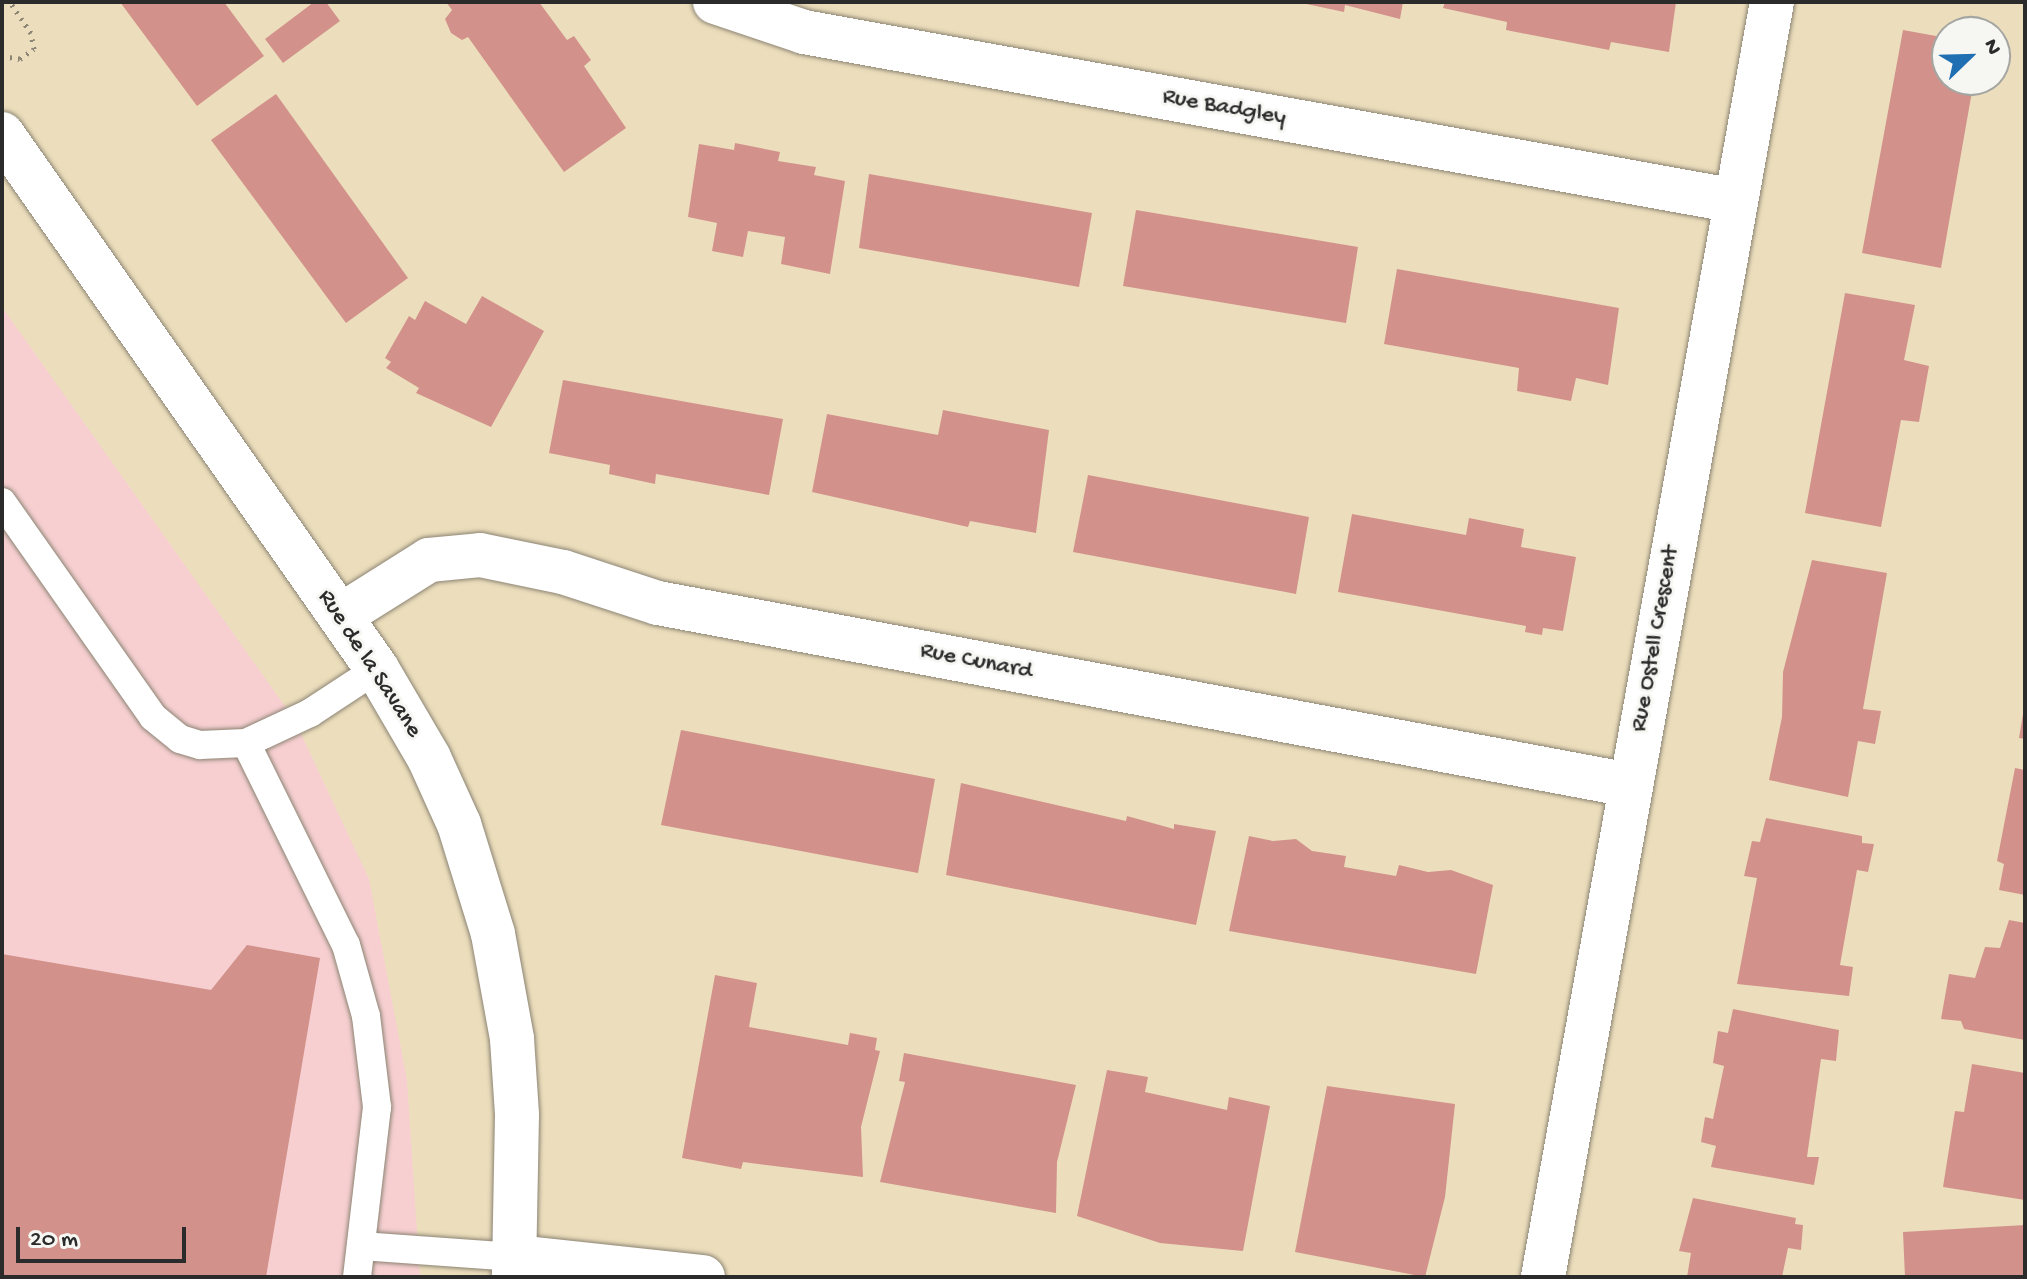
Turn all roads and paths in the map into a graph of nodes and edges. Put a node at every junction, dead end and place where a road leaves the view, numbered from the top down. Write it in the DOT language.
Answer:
graph roads {
  1 [pos="10,2"];
  2 [pos="715,2"];
  3 [pos="1772,2"];
  4 [pos="2,56"];
  5 [pos="2,134"];
  6 [pos="1736,201"];
  7 [pos="2,502"];
  8 [pos="340,616"];
  9 [pos="377,669"];
  10 [pos="246,743"];
  11 [pos="1630,785"];
  12 [pos="361,1246"];
  13 [pos="515,1267"];
  14 [pos="357,1277"];
  15 [pos="703,1277"];
  16 [pos="1543,1277"];
  1 -- 4 [label="path"];
  2 -- 6 [label="street, Rue Badgley"];
  3 -- 6 [label="street, Rue Ostell Crescent"];
  5 -- 8 [label="street, Rue de la Savane"];
  6 -- 11 [label="street, Rue Ostell Crescent"];
  7 -- 10 [label="lane"];
  8 -- 9 [label="street, Rue de la Savane"];
  8 -- 11 [label="street, Rue Cunard"];
  9 -- 10 [label="lane"];
  9 -- 13 [label="street, Rue de la Savane"];
  10 -- 12 [label="lane"];
  11 -- 16 [label="street, Rue Ostell Crescent"];
  12 -- 13 [label="lane"];
  12 -- 14 [label="lane"];
  13 -- 15 [label="street"];
}
